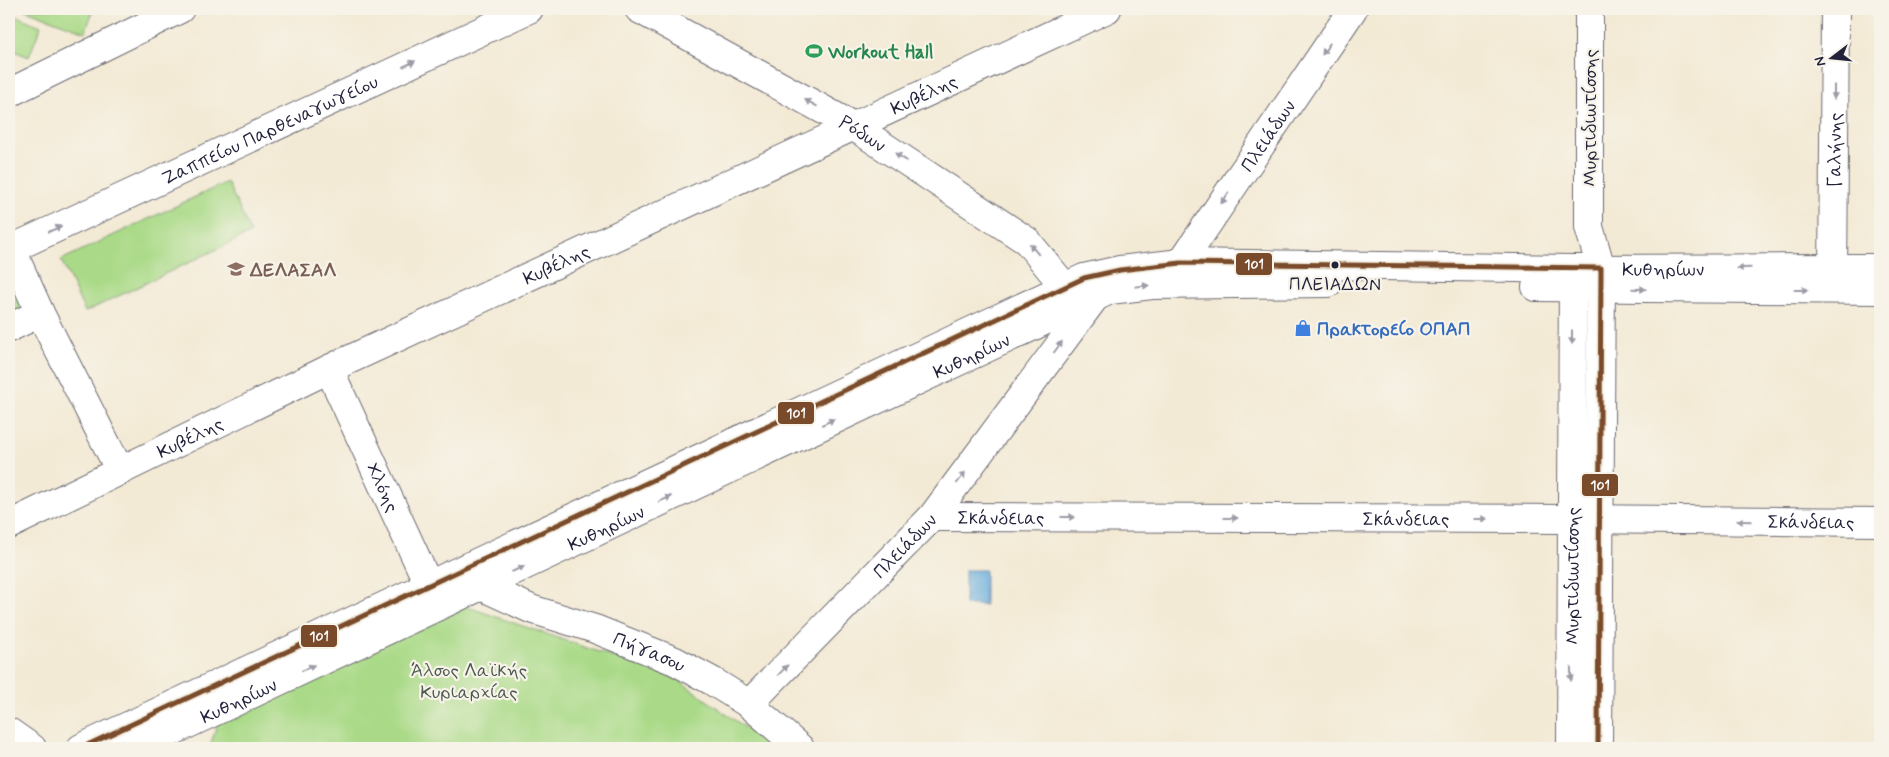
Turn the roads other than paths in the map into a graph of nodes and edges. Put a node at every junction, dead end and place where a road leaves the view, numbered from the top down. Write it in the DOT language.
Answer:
graph roads {
  1 [pos="180,9"];
  2 [pos="529,9"];
  3 [pos="639,9"];
  4 [pos="1107,9"];
  5 [pos="1353,9"];
  6 [pos="1589,9"];
  7 [pos="1835,9"];
  8 [pos="9,93"];
  9 [pos="854,126"];
  10 [pos="1589,227"];
  11 [pos="11,255"];
  12 [pos="1181,263"];
  13 [pos="1880,268"];
  14 [pos="1573,278"];
  15 [pos="1601,278"];
  16 [pos="1833,279"];
  17 [pos="1065,287"];
  18 [pos="1880,290"];
  19 [pos="1095,296"];
  20 [pos="40,313"];
  21 [pos="9,328"];
  22 [pos="329,369"];
  23 [pos="120,471"];
  24 [pos="932,517"];
  25 [pos="1572,519"];
  26 [pos="1600,519"];
  27 [pos="1880,522"];
  28 [pos="9,525"];
  29 [pos="481,586"];
  30 [pos="434,596"];
  31 [pos="749,704"];
  32 [pos="9,732"];
  33 [pos="173,740"];
  34 [pos="32,748"];
  35 [pos="81,748"];
  36 [pos="137,748"];
  37 [pos="800,748"];
  38 [pos="1571,748"];
  39 [pos="1598,748"];
  1 -- 8 [label="street"];
  11 -- 2 [label="street, Ζαππείου Παρθεναγωγείου, one-way"];
  9 -- 3 [label="street, Ρόδων, one-way"];
  4 -- 9 [label="street, Κυβέλης"];
  5 -- 12 [label="street, Πλειάδων, one-way"];
  6 -- 10 [label="street, Μυρτιδιωτίσσης"];
  7 -- 16 [label="street, Γαλήνης, one-way"];
  17 -- 9 [label="street, Ρόδων, one-way"];
  9 -- 22 [label="street, Κυβέλης"];
  10 -- 14 [label="street, Μυρτιδιωτίσσης"];
  10 -- 15 [label="street, Μυρτιδιωτίσσης"];
  11 -- 20 [label="street"];
  12 -- 14 [label="street, Κυθηρίων"];
  12 -- 17 [label="street, Κυθηρίων"];
  13 -- 16 [label="street, Κυθηρίων"];
  14 -- 15 [label="street, Κυθηρίων"];
  19 -- 14 [label="street, Κυθηρίων, one-way"];
  14 -- 25 [label="street, Μυρτιδιωτίσσης, one-way"];
  15 -- 16 [label="street, Κυθηρίων"];
  15 -- 26 [label="street, Μυρτιδιωτίσσης"];
  16 -- 18 [label="street, Κυθηρίων"];
  17 -- 30 [label="street, Κυθηρίων"];
  24 -- 19 [label="street, Πλειάδων, one-way"];
  29 -- 19 [label="street, Κυθηρίων, one-way"];
  20 -- 21 [label="street"];
  20 -- 23 [label="street"];
  22 -- 23 [label="street, Κυβέλης"];
  22 -- 30 [label="street, Χλόης"];
  23 -- 28 [label="street, Κυβέλης"];
  24 -- 25 [label="street, Σκάνδειας, one-way"];
  31 -- 24 [label="street, Πλειάδων, one-way"];
  25 -- 26 [label="street, Σκάνδειας"];
  25 -- 38 [label="street, Μυρτιδιωτίσσης, one-way"];
  27 -- 26 [label="street, Σκάνδειας, one-way"];
  26 -- 39 [label="street, Μυρτιδιωτίσσης"];
  29 -- 30 [label="street, Κυθηρίων"];
  29 -- 31 [label="street, Πήγασου"];
  33 -- 30 [label="street, Κυθηρίων, one-way"];
  30 -- 35 [label="street, Κυθηρίων"];
  31 -- 37 [label="street, Πήγασου"];
  32 -- 34 [label="street"];
  33 -- 36 [label="street, Κυθηρίων"];
}
